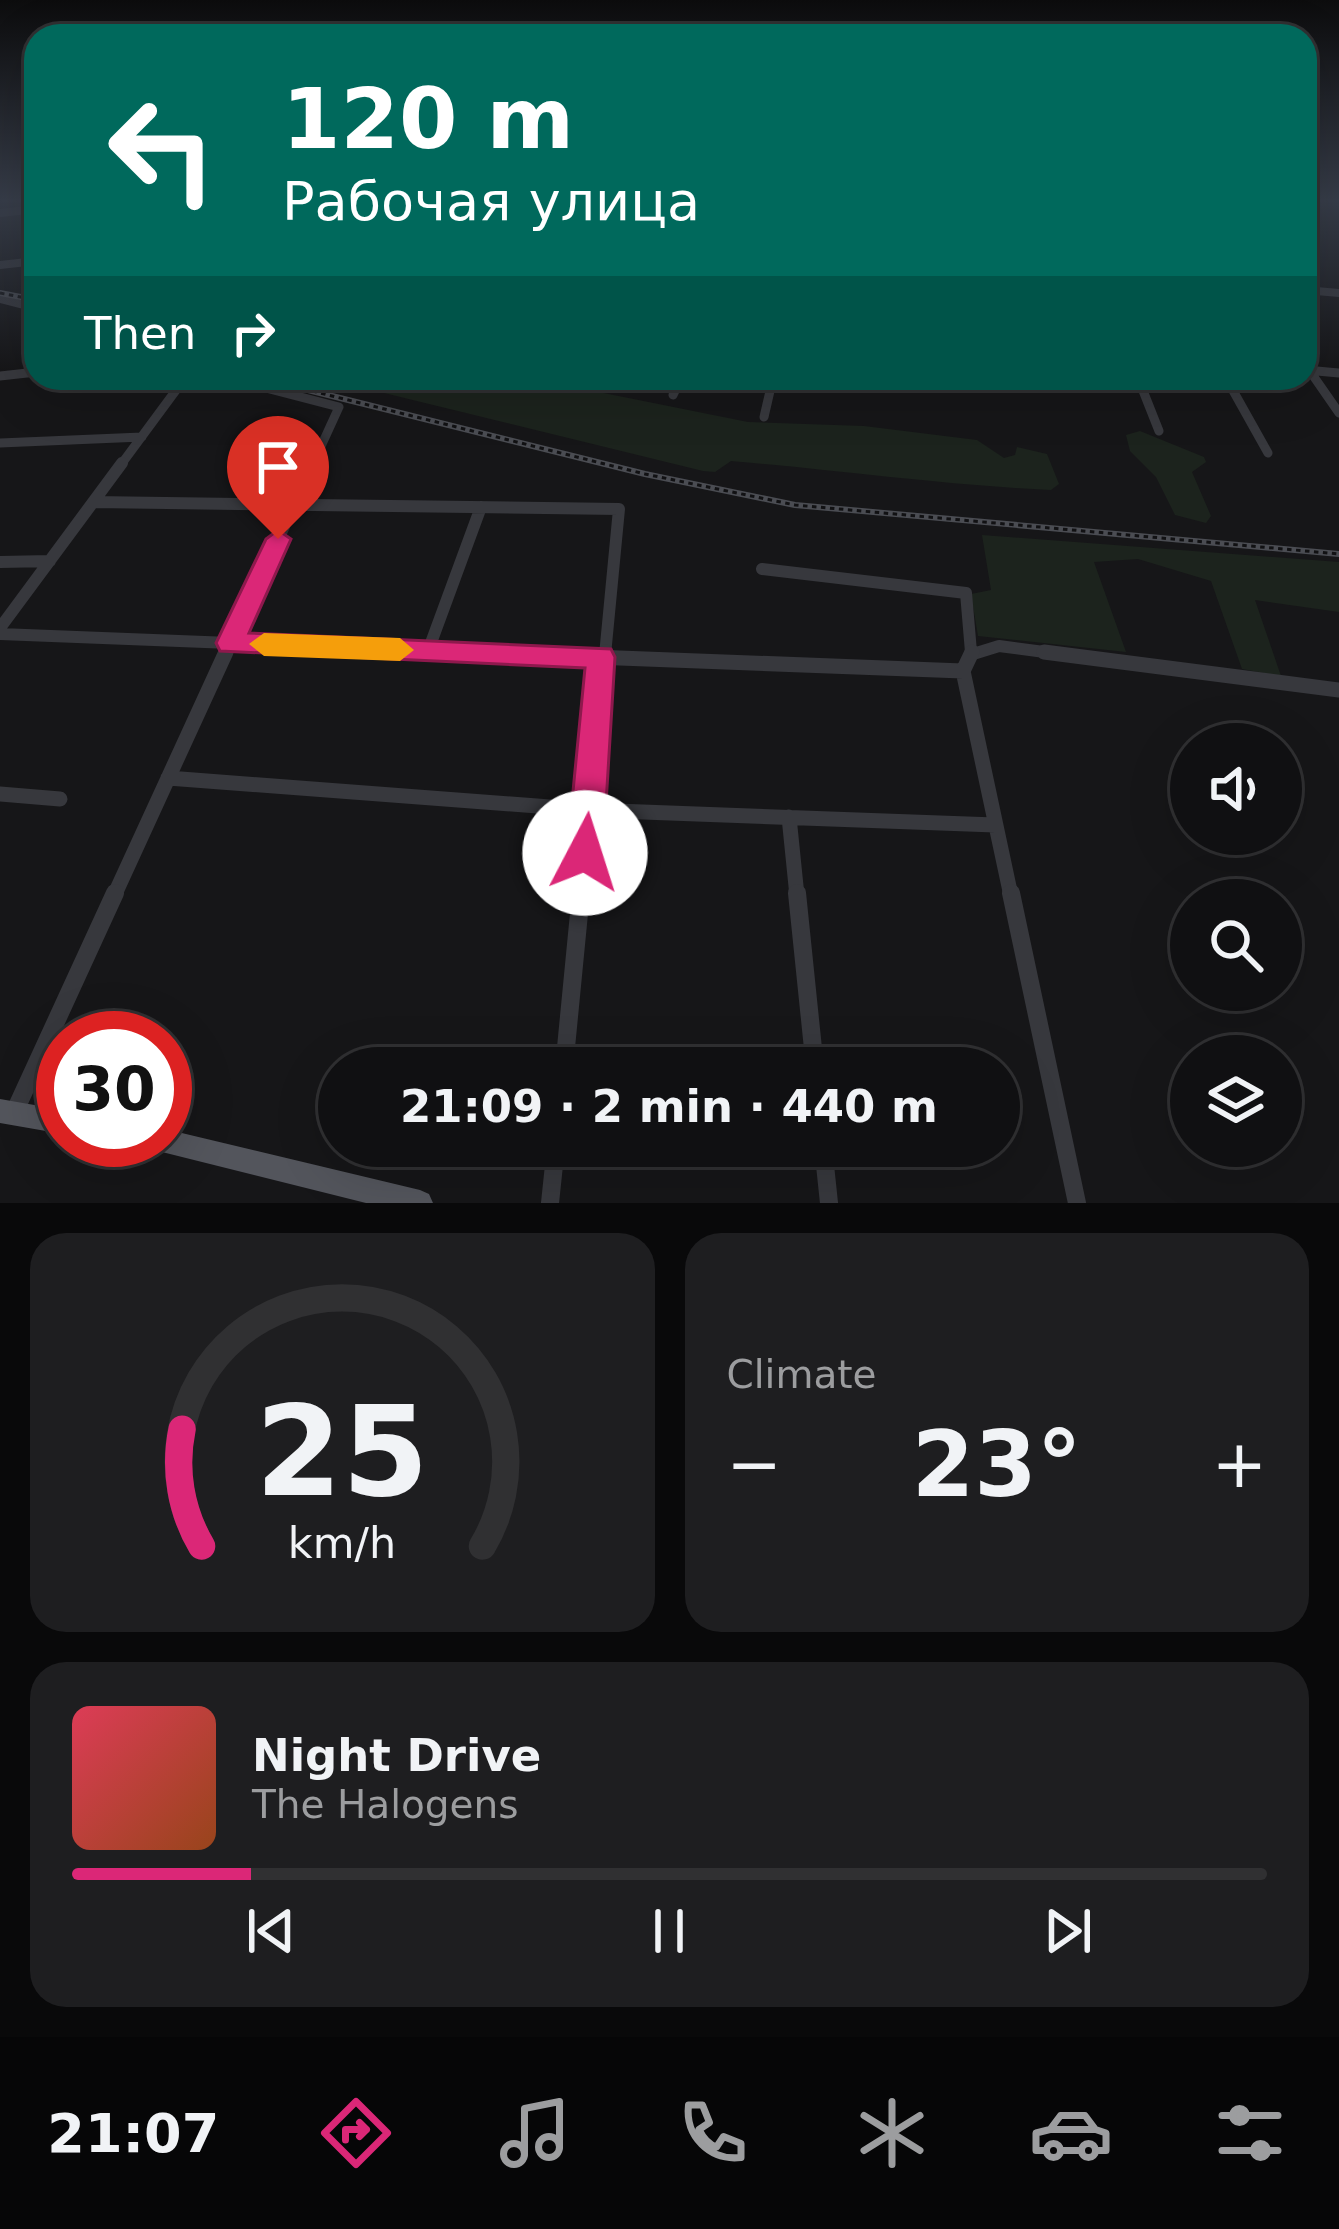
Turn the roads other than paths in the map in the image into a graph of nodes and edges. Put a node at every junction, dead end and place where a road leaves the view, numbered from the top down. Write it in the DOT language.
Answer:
graph roads {
  1 [pos="1317,383"];
  2 [pos="176,390"];
  3 [pos="274,390"];
  4 [pos="675,390"];
  5 [pos="770,390"];
  6 [pos="1143,390"];
  7 [pos="1233,390"];
  8 [pos="673,395"];
  9 [pos="1339,413"];
  10 [pos="764,417"];
  11 [pos="1160,431"];
  12 [pos="142,437"];
  13 [pos="0,443"];
  14 [pos="1268,453"];
  15 [pos="93,502"];
  16 [pos="295,504"];
  17 [pos="481,507"];
  18 [pos="50,561"];
  19 [pos="0,562"];
  20 [pos="762,569"];
  21 [pos="0,631"];
  22 [pos="230,643"];
  23 [pos="428,651"];
  24 [pos="971,652"];
  25 [pos="600,657"];
  26 [pos="963,671"];
  27 [pos="1339,690"];
  28 [pos="168,778"];
  29 [pos="0,794"];
  30 [pos="60,799"];
  31 [pos="590,810"];
  32 [pos="789,818"];
  33 [pos="995,825"];
  34 [pos="566,1047"];
  35 [pos="813,1047"];
  36 [pos="7,1112"];
  37 [pos="192,1148"];
  38 [pos="554,1167"];
  39 [pos="825,1167"];
  40 [pos="420,1203"];
  41 [pos="550,1203"];
  42 [pos="829,1203"];
  43 [pos="1077,1203"];
  1 -- 9 [label="street"];
  2 -- 12 [label="street"];
  3 -- 16 [label="street"];
  4 -- 8 [label="street"];
  5 -- 10 [label="street"];
  6 -- 11 [label="street"];
  7 -- 14 [label="street"];
  12 -- 13 [label="street"];
  12 -- 15 [label="street"];
  15 -- 16 [label="street"];
  15 -- 18 [label="street"];
  16 -- 17 [label="street"];
  16 -- 22 [label="street"];
  17 -- 23 [label="street"];
  17 -- 25 [label="street"];
  18 -- 19 [label="street"];
  18 -- 21 [label="street"];
  20 -- 24 [label="street"];
  21 -- 22 [label="street"];
  22 -- 23 [label="street"];
  22 -- 28 [label="street"];
  23 -- 25 [label="street"];
  24 -- 26 [label="street"];
  24 -- 27 [label="street"];
  25 -- 26 [label="street"];
  25 -- 31 [label="street"];
  26 -- 33 [label="street"];
  28 -- 31 [label="street"];
  28 -- 36 [label="street"];
  29 -- 30 [label="street"];
  31 -- 32 [label="street"];
  31 -- 34 [label="street"];
  32 -- 33 [label="street"];
  32 -- 35 [label="street"];
  33 -- 43 [label="street"];
  37 -- 40 [label="main road"];
  38 -- 41 [label="street"];
  39 -- 42 [label="street"];
}
